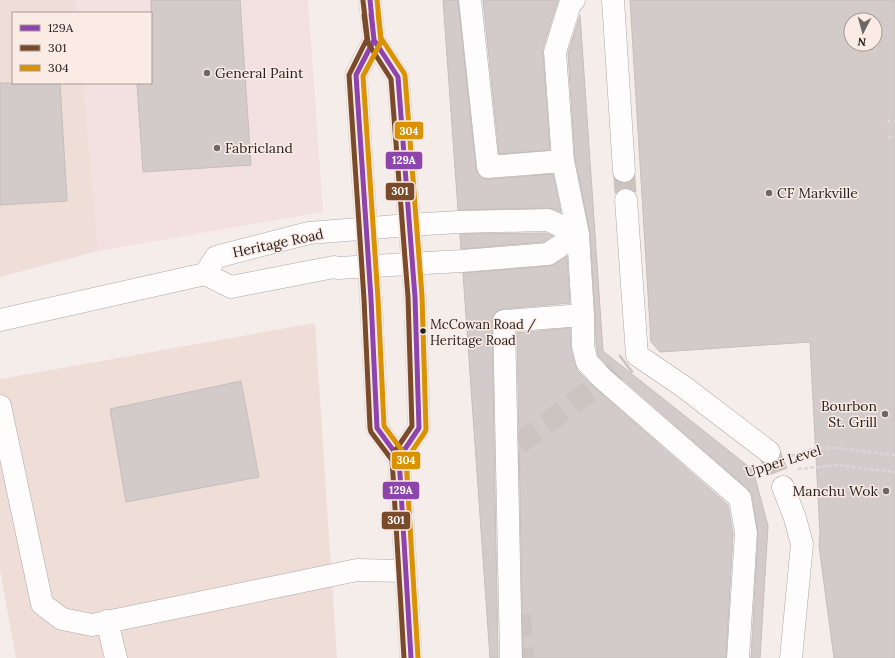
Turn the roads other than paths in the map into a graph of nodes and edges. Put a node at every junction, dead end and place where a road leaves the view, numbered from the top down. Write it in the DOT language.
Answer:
graph roads {
  1 [pos="370,0"];
  2 [pos="470,0"];
  3 [pos="574,0"];
  4 [pos="613,0"];
  5 [pos="374,40"];
  6 [pos="563,160"];
  7 [pos="624,171"];
  8 [pos="626,200"];
  9 [pos="409,225"];
  10 [pos="366,229"];
  11 [pos="578,234"];
  12 [pos="413,263"];
  13 [pos="368,266"];
  14 [pos="205,274"];
  15 [pos="583,315"];
  16 [pos="0,320"];
  17 [pos="0,406"];
  18 [pos="778,455"];
  19 [pos="399,458"];
  20 [pos="783,487"];
  21 [pos="406,571"];
  22 [pos="107,621"];
  23 [pos="116,658"];
  24 [pos="412,658"];
  25 [pos="511,658"];
  26 [pos="738,658"];
  27 [pos="791,658"];
  1 -- 5 [label="main road"];
  2 -- 6 [label="street"];
  3 -- 6 [label="street"];
  4 -- 7 [label="street"];
  5 -- 9 [label="main road"];
  5 -- 10 [label="main road"];
  6 -- 11 [label="street"];
  8 -- 18 [label="street"];
  9 -- 10 [label="street, Heritage Road"];
  9 -- 11 [label="street, Heritage Road"];
  9 -- 12 [label="main road"];
  10 -- 13 [label="main road"];
  10 -- 14 [label="street, Heritage Road"];
  11 -- 12 [label="street"];
  11 -- 15 [label="street"];
  12 -- 13 [label="street"];
  12 -- 19 [label="main road"];
  13 -- 14 [label="street"];
  13 -- 19 [label="main road"];
  14 -- 16 [label="street"];
  15 -- 25 [label="street"];
  15 -- 26 [label="street"];
  17 -- 22 [label="street"];
  19 -- 21 [label="main road"];
  20 -- 27 [label="street"];
  21 -- 22 [label="street"];
  21 -- 24 [label="main road"];
  22 -- 23 [label="street"];
}
